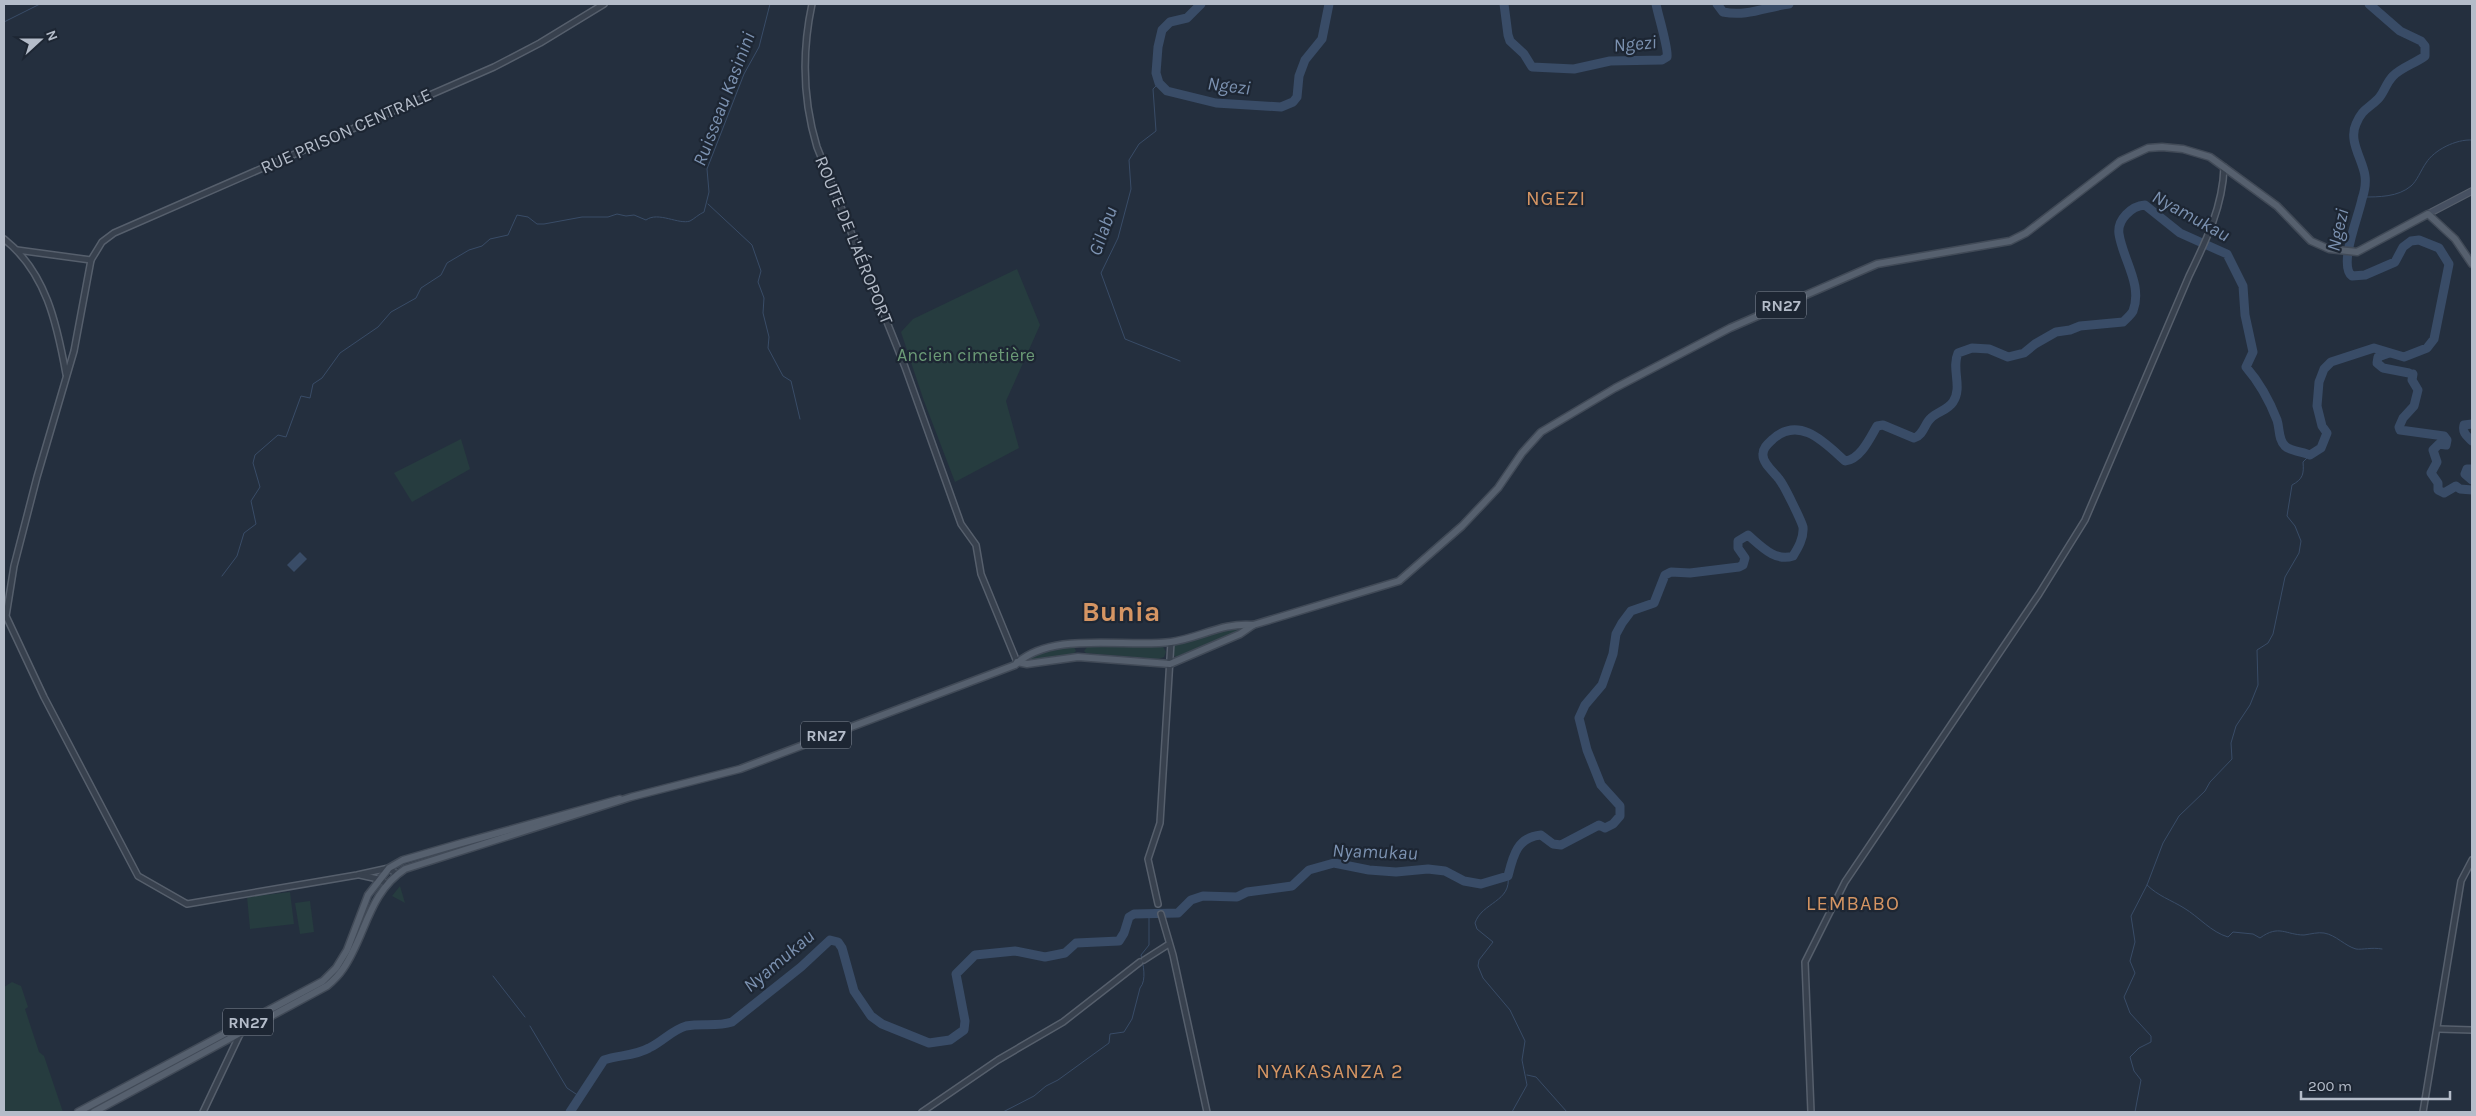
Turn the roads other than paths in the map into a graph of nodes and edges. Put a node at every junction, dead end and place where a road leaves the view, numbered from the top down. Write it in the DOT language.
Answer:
graph roads {
  1 [pos="604,4"];
  2 [pos="812,4"];
  3 [pos="2224,167"];
  4 [pos="2472,191"];
  5 [pos="2428,214"];
  6 [pos="4,240"];
  7 [pos="17,250"];
  8 [pos="91,260"];
  9 [pos="2472,264"];
  10 [pos="66,375"];
  11 [pos="1253,624"];
  12 [pos="1171,642"];
  13 [pos="1079,643"];
  14 [pos="1078,658"];
  15 [pos="1017,662"];
  16 [pos="1170,664"];
  17 [pos="631,797"];
  18 [pos="2472,860"];
  19 [pos="389,868"];
  20 [pos="396,874"];
  21 [pos="357,875"];
  22 [pos="378,879"];
  23 [pos="387,884"];
  24 [pos="1158,904"];
  25 [pos="1162,917"];
  26 [pos="1169,944"];
  27 [pos="2438,1029"];
  28 [pos="2472,1030"];
  29 [pos="239,1031"];
  30 [pos="78,1112"];
  31 [pos="94,1112"];
  32 [pos="203,1112"];
  33 [pos="922,1112"];
  34 [pos="1207,1112"];
  35 [pos="1811,1112"];
  36 [pos="2423,1112"];
  1 -- 8 [label="street, RUE PRISON CENTRALE"];
  2 -- 15 [label="street, ROUTE DE L'AÉROPORT"];
  3 -- 5 [label="main road, RN27"];
  3 -- 11 [label="main road, RN27"];
  3 -- 35 [label="street"];
  4 -- 5 [label="main road"];
  5 -- 9 [label="main road"];
  6 -- 7 [label="street"];
  7 -- 8 [label="street"];
  7 -- 10 [label="street"];
  8 -- 10 [label="street"];
  10 -- 21 [label="street"];
  11 -- 12 [label="main road, RN27"];
  11 -- 16 [label="main road, RN27"];
  12 -- 13 [label="main road, RN27"];
  12 -- 16 [label="street"];
  13 -- 14 [label="main road"];
  13 -- 15 [label="main road, RN27"];
  14 -- 15 [label="main road, RN27"];
  14 -- 16 [label="main road, RN27"];
  15 -- 17 [label="main road, RN27"];
  16 -- 24 [label="street"];
  17 -- 19 [label="main road, RN27"];
  17 -- 20 [label="main road, RN27"];
  18 -- 27 [label="street"];
  19 -- 20 [label="street"];
  19 -- 21 [label="street"];
  19 -- 22 [label="main road, RN27"];
  20 -- 23 [label="main road, RN27"];
  21 -- 22 [label="street"];
  22 -- 23 [label="street"];
  22 -- 29 [label="main road, RN27"];
  23 -- 29 [label="main road, RN27"];
  25 -- 26 [label="street"];
  26 -- 33 [label="street"];
  26 -- 34 [label="street"];
  27 -- 28 [label="street"];
  27 -- 36 [label="street"];
  29 -- 30 [label="main road, RN27"];
  29 -- 31 [label="main road, RN27"];
  29 -- 32 [label="street"];
}
